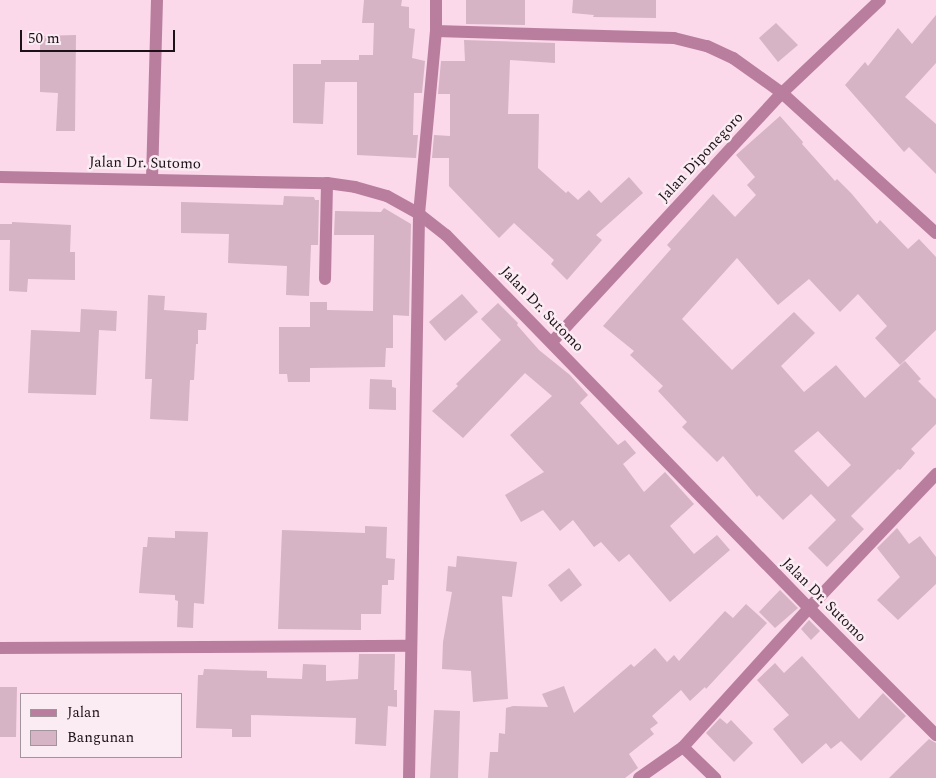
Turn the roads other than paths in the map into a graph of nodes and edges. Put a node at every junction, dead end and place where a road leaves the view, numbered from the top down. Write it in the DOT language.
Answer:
graph roads {
  1 [pos="158,0"];
  2 [pos="436,0"];
  3 [pos="880,0"];
  4 [pos="436,31"];
  5 [pos="782,93"];
  6 [pos="0,177"];
  7 [pos="152,179"];
  8 [pos="328,183"];
  9 [pos="419,214"];
  10 [pos="936,233"];
  11 [pos="326,279"];
  12 [pos="552,342"];
  13 [pos="936,474"];
  14 [pos="809,608"];
  15 [pos="411,646"];
  16 [pos="0,648"];
  17 [pos="936,735"];
  18 [pos="683,747"];
  19 [pos="409,778"];
  20 [pos="640,778"];
  21 [pos="715,778"];
  1 -- 7 [label="street"];
  2 -- 4 [label="street"];
  3 -- 5 [label="street, Jalan Diponegoro"];
  4 -- 5 [label="street"];
  4 -- 9 [label="street"];
  5 -- 10 [label="street"];
  5 -- 12 [label="street, Jalan Diponegoro"];
  6 -- 7 [label="street, Jalan Dr. Sutomo"];
  7 -- 8 [label="street, Jalan Dr. Sutomo"];
  8 -- 9 [label="street, Jalan Dr. Sutomo"];
  8 -- 11 [label="street"];
  9 -- 12 [label="street, Jalan Dr. Sutomo"];
  9 -- 15 [label="street"];
  12 -- 14 [label="street, Jalan Dr. Sutomo"];
  13 -- 14 [label="street"];
  14 -- 17 [label="street, Jalan Dr. Sutomo"];
  14 -- 18 [label="street"];
  15 -- 16 [label="street"];
  15 -- 19 [label="street"];
  18 -- 20 [label="street"];
  18 -- 21 [label="street"];
}
